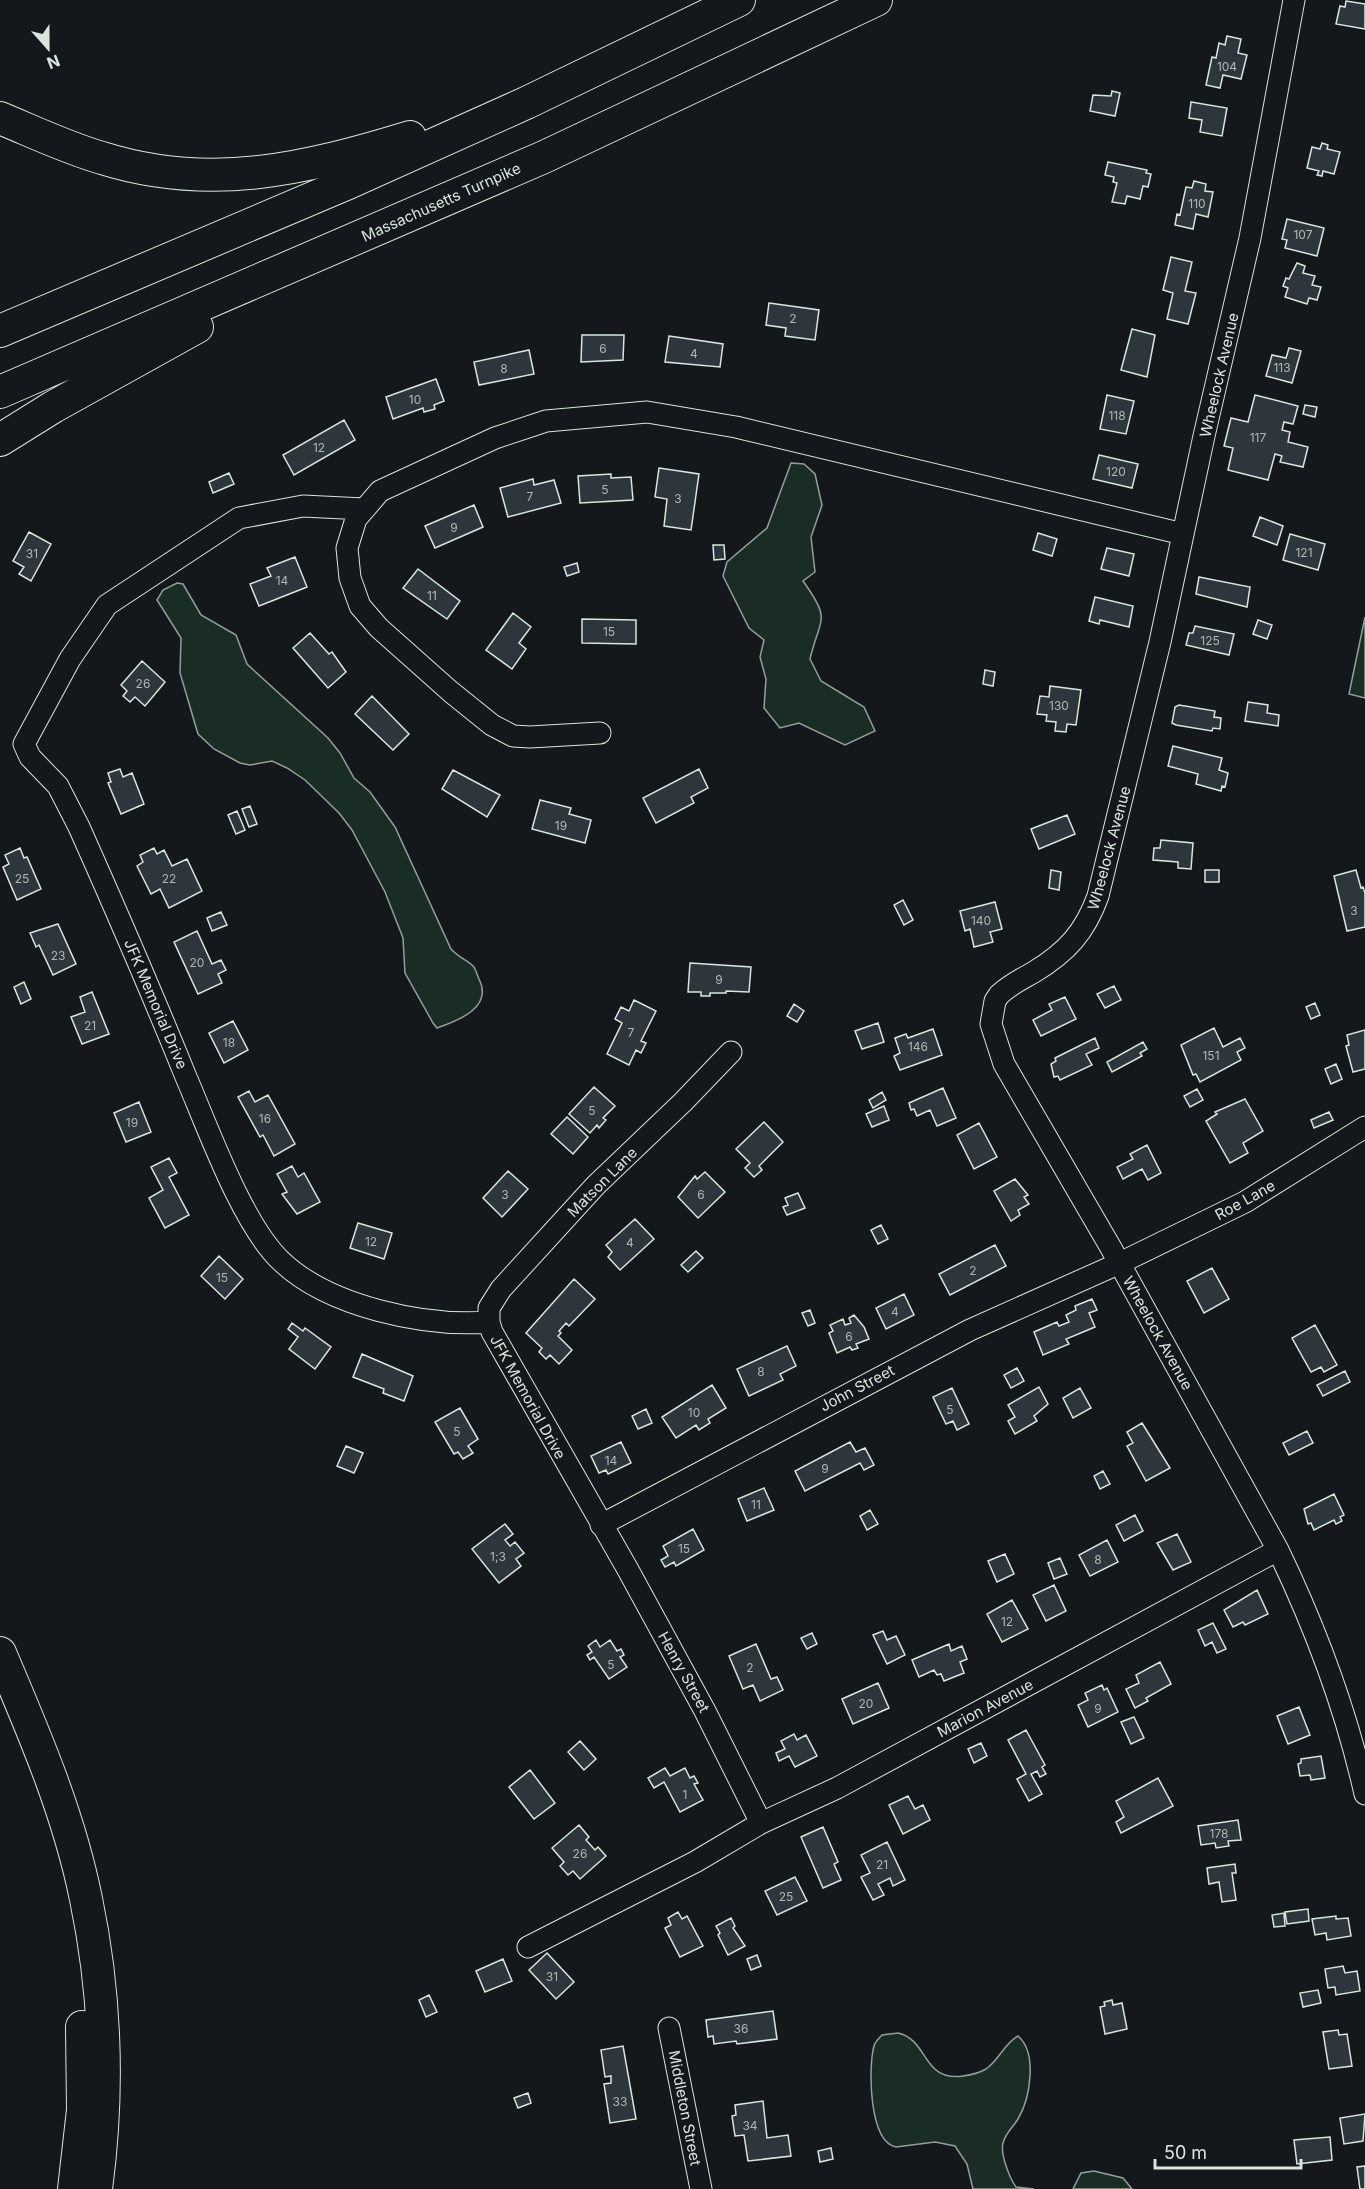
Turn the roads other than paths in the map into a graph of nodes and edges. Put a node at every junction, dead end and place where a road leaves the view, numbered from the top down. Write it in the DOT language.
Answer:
graph roads {
  1 [pos="739,0"];
  2 [pos="876,0"];
  3 [pos="1294,0"];
  4 [pos="526,103"];
  5 [pos="0,118"];
  6 [pos="417,213"];
  7 [pos="0,331"];
  8 [pos="0,392"];
  9 [pos="0,440"];
  10 [pos="364,509"];
  11 [pos="1183,534"];
  12 [pos="600,733"];
  13 [pos="732,1052"];
  14 [pos="1365,1127"];
  15 [pos="1120,1263"];
  16 [pos="489,1322"];
  17 [pos="601,1524"];
  18 [pos="1278,1551"];
  19 [pos="0,1653"];
  20 [pos="0,1706"];
  21 [pos="1365,1794"];
  22 [pos="761,1823"];
  23 [pos="528,1947"];
  24 [pos="669,2028"];
  25 [pos="74,2189"];
  26 [pos="96,2189"];
  27 [pos="701,2189"];
  1 -- 4 [label="highway"];
  2 -- 6 [label="highway, Massachusetts Turnpike"];
  3 -- 11 [label="street, Wheelock Avenue"];
  4 -- 5 [label="highway"];
  4 -- 7 [label="highway"];
  6 -- 8 [label="highway, Massachusetts Turnpike"];
  6 -- 9 [label="highway"];
  10 -- 11 [label="street"];
  10 -- 12 [label="street"];
  10 -- 16 [label="street, JFK Memorial Drive"];
  11 -- 15 [label="street, Wheelock Avenue"];
  13 -- 16 [label="street, Matson Lane"];
  14 -- 15 [label="street, Roe Lane"];
  15 -- 17 [label="street, John Street"];
  15 -- 18 [label="street, Wheelock Avenue"];
  16 -- 17 [label="street, JFK Memorial Drive"];
  17 -- 22 [label="street, Henry Street"];
  18 -- 21 [label="street, Wheelock Avenue"];
  18 -- 22 [label="street, Marion Avenue"];
  19 -- 26 [label="highway"];
  20 -- 25 [label="highway"];
  22 -- 23 [label="street, Marion Avenue"];
  24 -- 27 [label="street, Middleton Street"];
}
